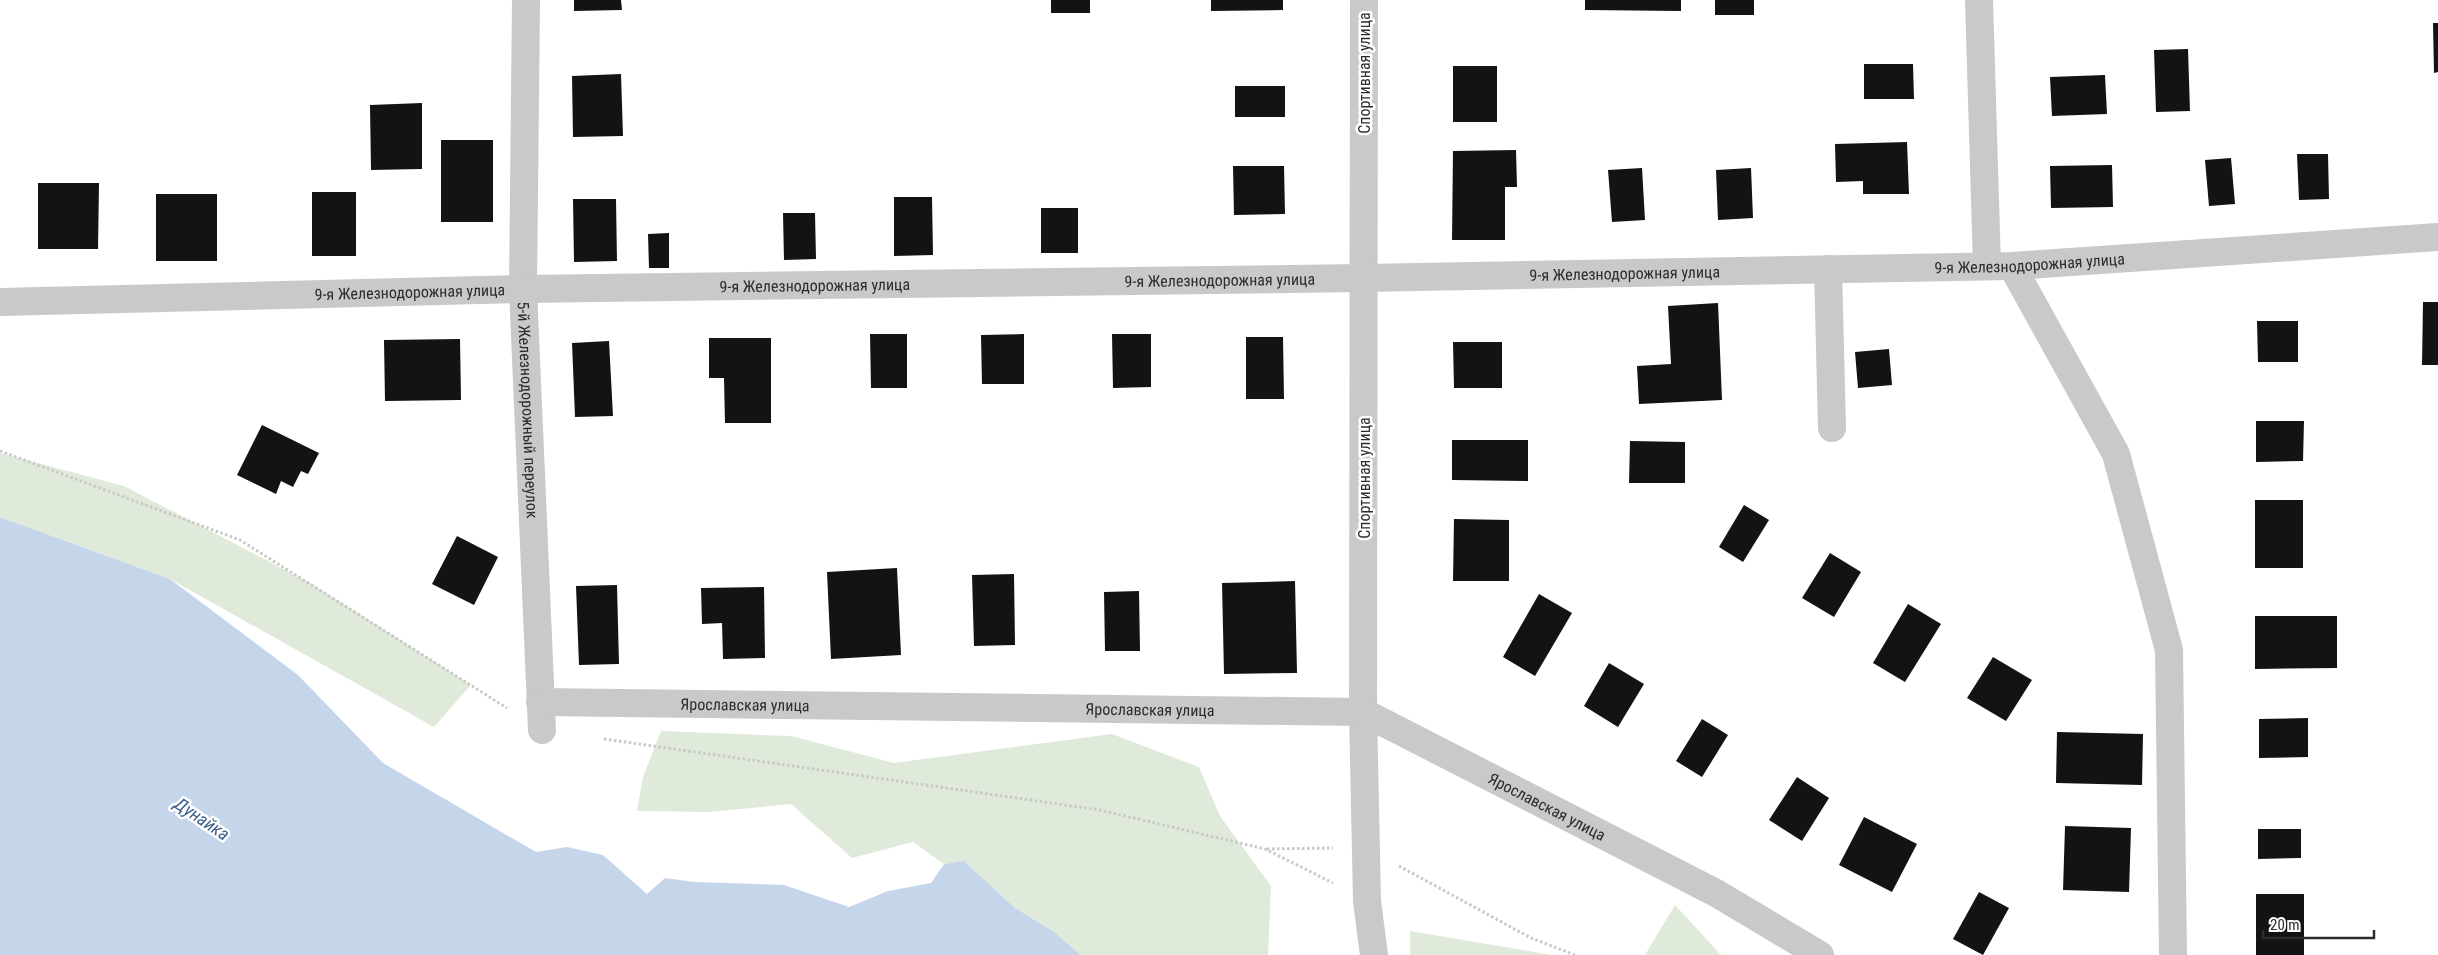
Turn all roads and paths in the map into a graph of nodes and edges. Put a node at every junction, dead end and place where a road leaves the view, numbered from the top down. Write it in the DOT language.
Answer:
graph roads {
  1 [pos="526,0"];
  2 [pos="1364,0"];
  3 [pos="1979,0"];
  4 [pos="2438,237"];
  5 [pos="1999,266"];
  6 [pos="1828,269"];
  7 [pos="1364,278"];
  8 [pos="523,289"];
  9 [pos="0,302"];
  10 [pos="1832,428"];
  11 [pos="540,702"];
  12 [pos="1363,712"];
  13 [pos="542,730"];
  14 [pos="1366,848"];
  15 [pos="1265,849"];
  16 [pos="1374,955"];
  17 [pos="1575,955"];
  18 [pos="1820,955"];
  19 [pos="2173,955"];
  1 -- 8 [label="street, 5-й Железнодорожный переулок"];
  2 -- 7 [label="street, Спортивная улица"];
  3 -- 5 [label="street"];
  4 -- 5 [label="street, 9-я Железнодорожная улица"];
  5 -- 6 [label="street, 9-я Железнодорожная улица"];
  5 -- 19 [label="street"];
  6 -- 7 [label="street, 9-я Железнодорожная улица"];
  6 -- 10 [label="street"];
  7 -- 8 [label="street, 9-я Железнодорожная улица"];
  7 -- 12 [label="street, Спортивная улица"];
  8 -- 9 [label="street, 9-я Железнодорожная улица"];
  8 -- 11 [label="street, 5-й Железнодорожный переулок"];
  11 -- 12 [label="street, Ярославская улица"];
  11 -- 13 [label="street, 5-й Железнодорожный переулок"];
  12 -- 14 [label="street, Спортивная улица"];
  12 -- 18 [label="street, Ярославская улица"];
  14 -- 15 [label="path"];
  14 -- 16 [label="street, Спортивная улица"];
  14 -- 17 [label="path"];
}
